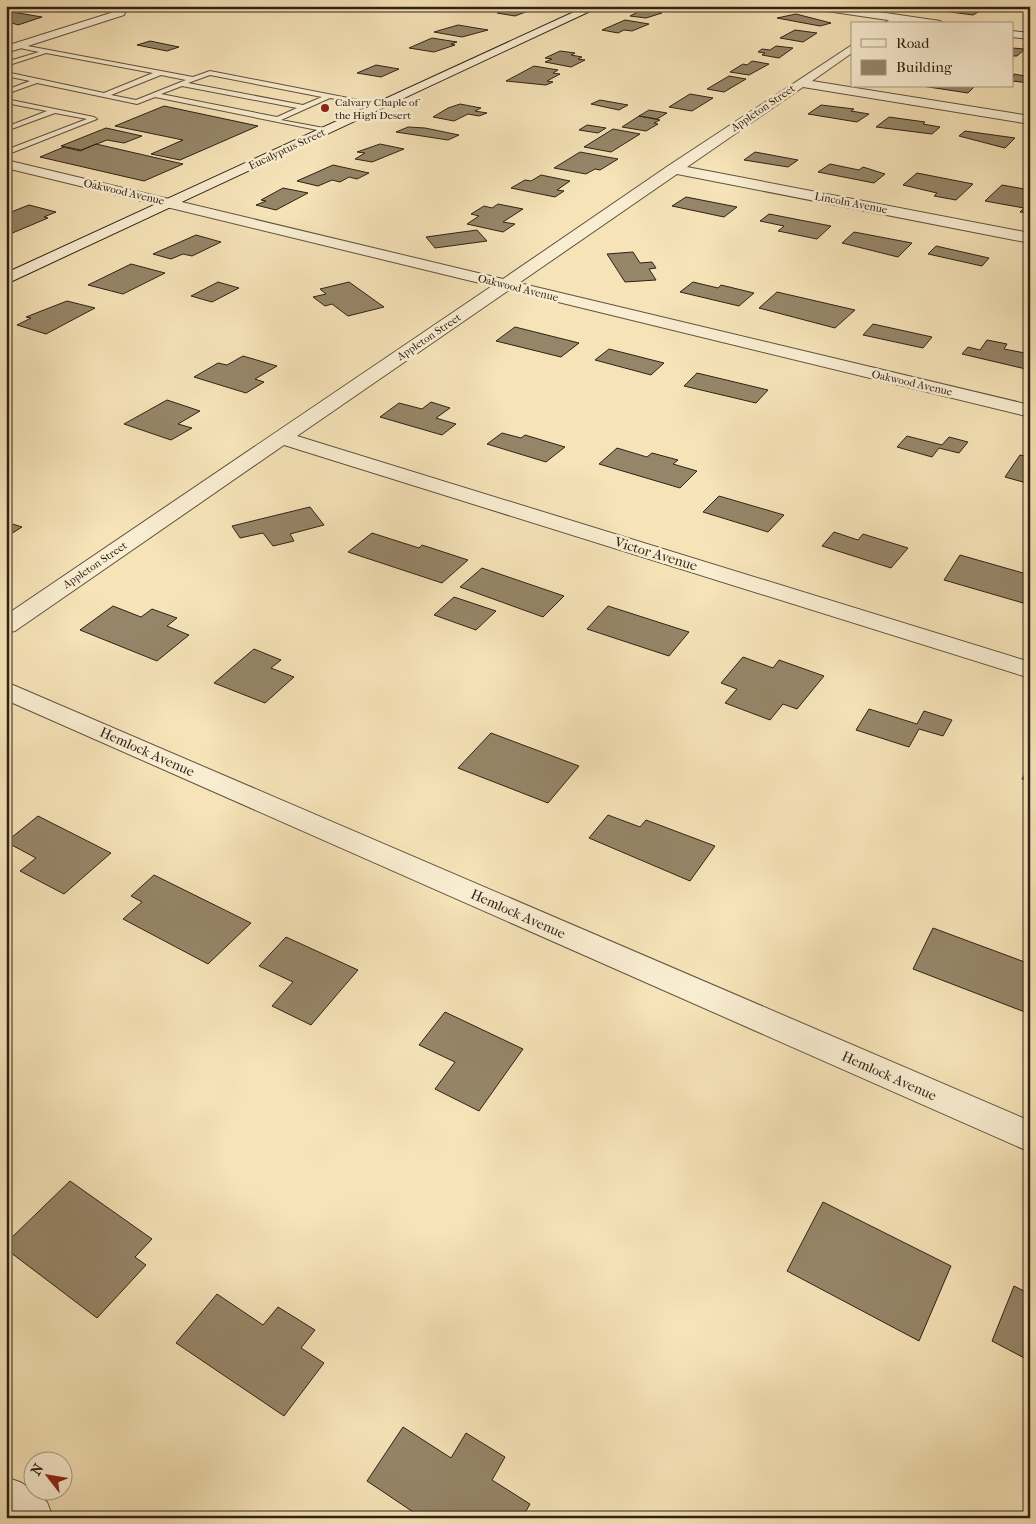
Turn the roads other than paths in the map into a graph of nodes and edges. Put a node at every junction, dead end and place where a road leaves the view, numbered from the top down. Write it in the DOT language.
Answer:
graph roads {
  1 [pos="596,6"];
  2 [pos="813,6"];
  3 [pos="91,8"];
  4 [pos="892,21"];
  5 [pos="908,22"];
  6 [pos="1014,34"];
  7 [pos="1030,36"];
  8 [pos="12,48"];
  9 [pos="851,49"];
  10 [pos="46,52"];
  11 [pos="6,64"];
  12 [pos="160,73"];
  13 [pos="6,74"];
  14 [pos="193,79"];
  15 [pos="36,80"];
  16 [pos="800,83"];
  17 [pos="181,84"];
  18 [pos="6,92"];
  19 [pos="103,95"];
  20 [pos="154,95"];
  21 [pos="328,96"];
  22 [pos="6,101"];
  23 [pos="382,106"];
  24 [pos="304,107"];
  25 [pos="54,111"];
  26 [pos="276,119"];
  27 [pos="1030,120"];
  28 [pos="6,129"];
  29 [pos="328,130"];
  30 [pos="6,153"];
  31 [pos="6,164"];
  32 [pos="673,169"];
  33 [pos="171,203"];
  34 [pos="1030,238"];
  35 [pos="6,279"];
  36 [pos="505,285"];
  37 [pos="1030,411"];
  38 [pos="282,438"];
  39 [pos="6,626"];
  40 [pos="1030,670"];
  41 [pos="6,690"];
  42 [pos="1030,1137"];
  43 [pos="6,1500"];
  44 [pos="31,1518"];
  1 -- 23 [label="street, Eucalyptus Street"];
  2 -- 4 [label="street"];
  3 -- 8 [label="street"];
  4 -- 5 [label="street"];
  6 -- 7 [label="street"];
  8 -- 10 [label="lane"];
  9 -- 16 [label="street, Appleton Street"];
  10 -- 11 [label="lane"];
  10 -- 12 [label="lane"];
  12 -- 14 [label="lane"];
  12 -- 19 [label="lane"];
  13 -- 15 [label="lane"];
  14 -- 17 [label="lane"];
  14 -- 21 [label="lane"];
  15 -- 18 [label="lane"];
  15 -- 19 [label="lane"];
  16 -- 27 [label="street"];
  16 -- 32 [label="street, Appleton Street"];
  17 -- 20 [label="lane"];
  17 -- 24 [label="lane"];
  19 -- 20 [label="lane"];
  20 -- 26 [label="lane"];
  21 -- 23 [label="lane"];
  21 -- 24 [label="lane"];
  22 -- 25 [label="lane"];
  23 -- 29 [label="street, Eucalyptus Street"];
  24 -- 26 [label="lane"];
  25 -- 28 [label="lane"];
  25 -- 30 [label="lane"];
  26 -- 29 [label="lane"];
  29 -- 33 [label="street, Eucalyptus Street"];
  31 -- 33 [label="street, Oakwood Avenue"];
  32 -- 34 [label="street, Lincoln Avenue"];
  32 -- 36 [label="street, Appleton Street"];
  33 -- 35 [label="street, Eucalyptus Street"];
  33 -- 36 [label="street, Oakwood Avenue"];
  36 -- 37 [label="street, Oakwood Avenue"];
  36 -- 38 [label="street, Appleton Street"];
  38 -- 39 [label="street, Appleton Street"];
  38 -- 40 [label="street, Victor Avenue"];
  41 -- 42 [label="street, Hemlock Avenue"];
  43 -- 44 [label="street"];
}
